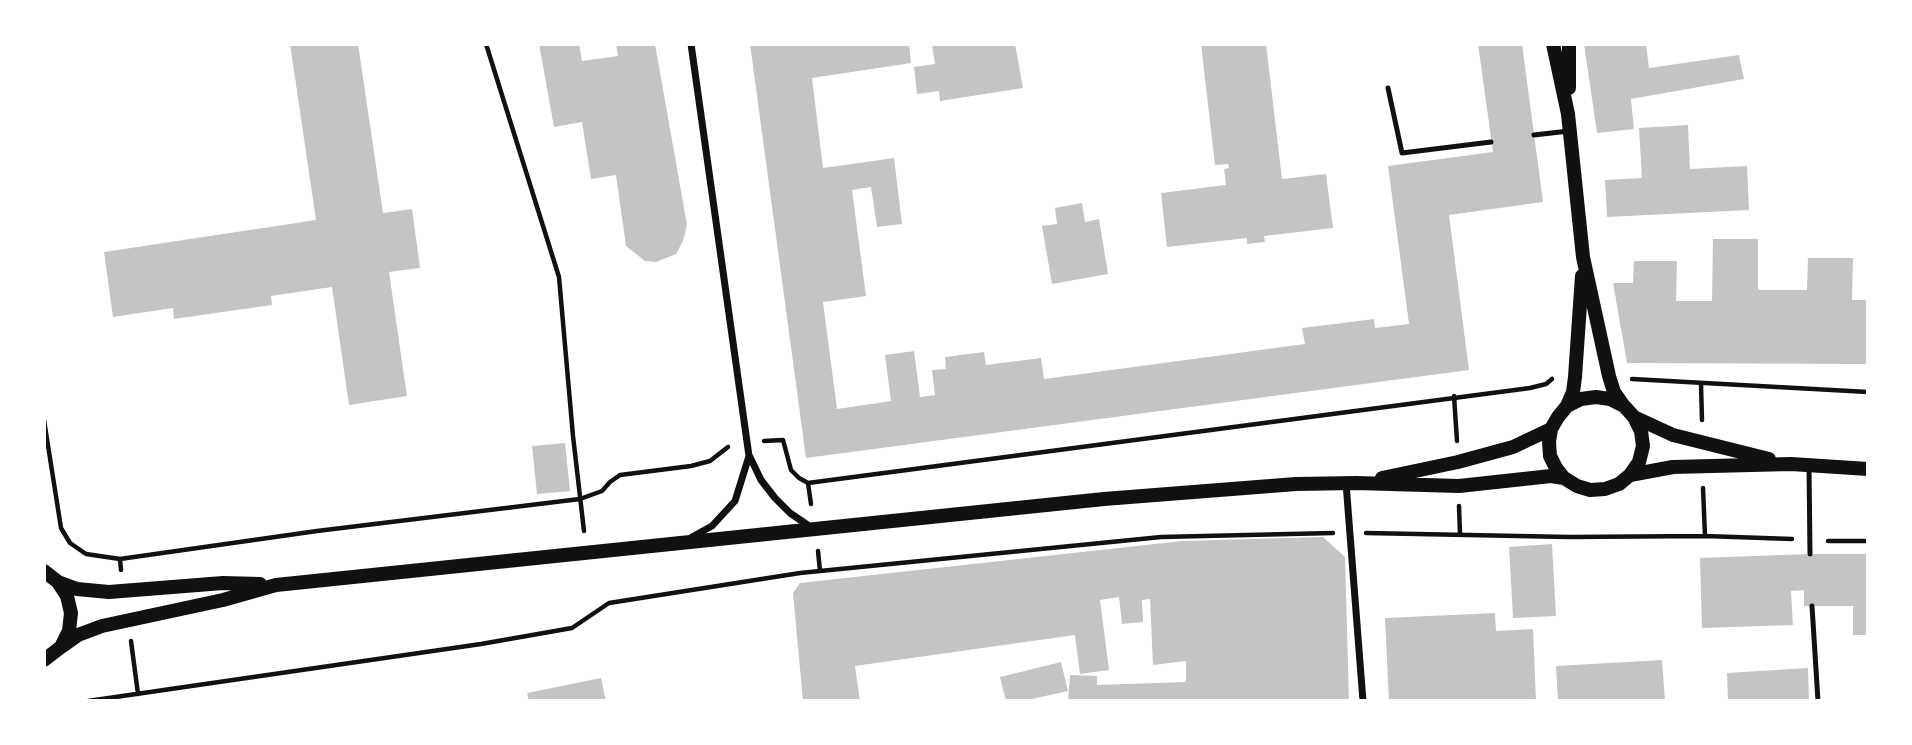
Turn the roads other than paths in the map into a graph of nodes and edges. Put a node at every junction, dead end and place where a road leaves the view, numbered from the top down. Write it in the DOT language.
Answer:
graph roads {
  1 [pos="691,44"];
  2 [pos="1553,44"];
  3 [pos="1569,44"];
  4 [pos="1388,88"];
  5 [pos="1568,114"];
  6 [pos="1570,130"];
  7 [pos="1534,135"];
  8 [pos="1491,142"];
  9 [pos="1583,257"];
  10 [pos="1567,406"];
  11 [pos="1629,411"];
  12 [pos="1551,429"];
  13 [pos="749,456"];
  14 [pos="1791,464"];
  15 [pos="1809,466"];
  16 [pos="1868,469"];
  17 [pos="1630,475"];
  18 [pos="1564,478"];
  19 [pos="1351,483"];
  20 [pos="814,529"];
  21 [pos="682,543"];
  22 [pos="1810,554"];
  23 [pos="44,571"];
  24 [pos="58,582"];
  25 [pos="276,585"];
  26 [pos="1812,606"];
  27 [pos="61,647"];
  28 [pos="44,660"];
  29 [pos="1363,701"];
  30 [pos="1818,701"];
  1 -- 13 [label="street"];
  2 -- 5 [label="main road"];
  3 -- 5 [label="main road"];
  4 -- 8 [label="lane"];
  5 -- 6 [label="main road"];
  6 -- 7 [label="lane"];
  6 -- 9 [label="main road"];
  9 -- 10 [label="main road"];
  9 -- 11 [label="main road"];
  10 -- 11 [label="main road"];
  10 -- 12 [label="main road"];
  11 -- 14 [label="main road"];
  11 -- 17 [label="main road"];
  12 -- 18 [label="main road"];
  12 -- 19 [label="main road"];
  13 -- 20 [label="street"];
  13 -- 21 [label="street"];
  14 -- 15 [label="main road"];
  14 -- 17 [label="main road"];
  15 -- 16 [label="main road"];
  15 -- 22 [label="lane"];
  17 -- 18 [label="main road"];
  18 -- 19 [label="main road"];
  19 -- 20 [label="main road"];
  19 -- 29 [label="street"];
  20 -- 21 [label="main road"];
  21 -- 25 [label="main road"];
  23 -- 24 [label="main road"];
  24 -- 25 [label="main road"];
  24 -- 27 [label="main road"];
  25 -- 27 [label="main road"];
  26 -- 30 [label="lane"];
  27 -- 28 [label="main road"];
}
